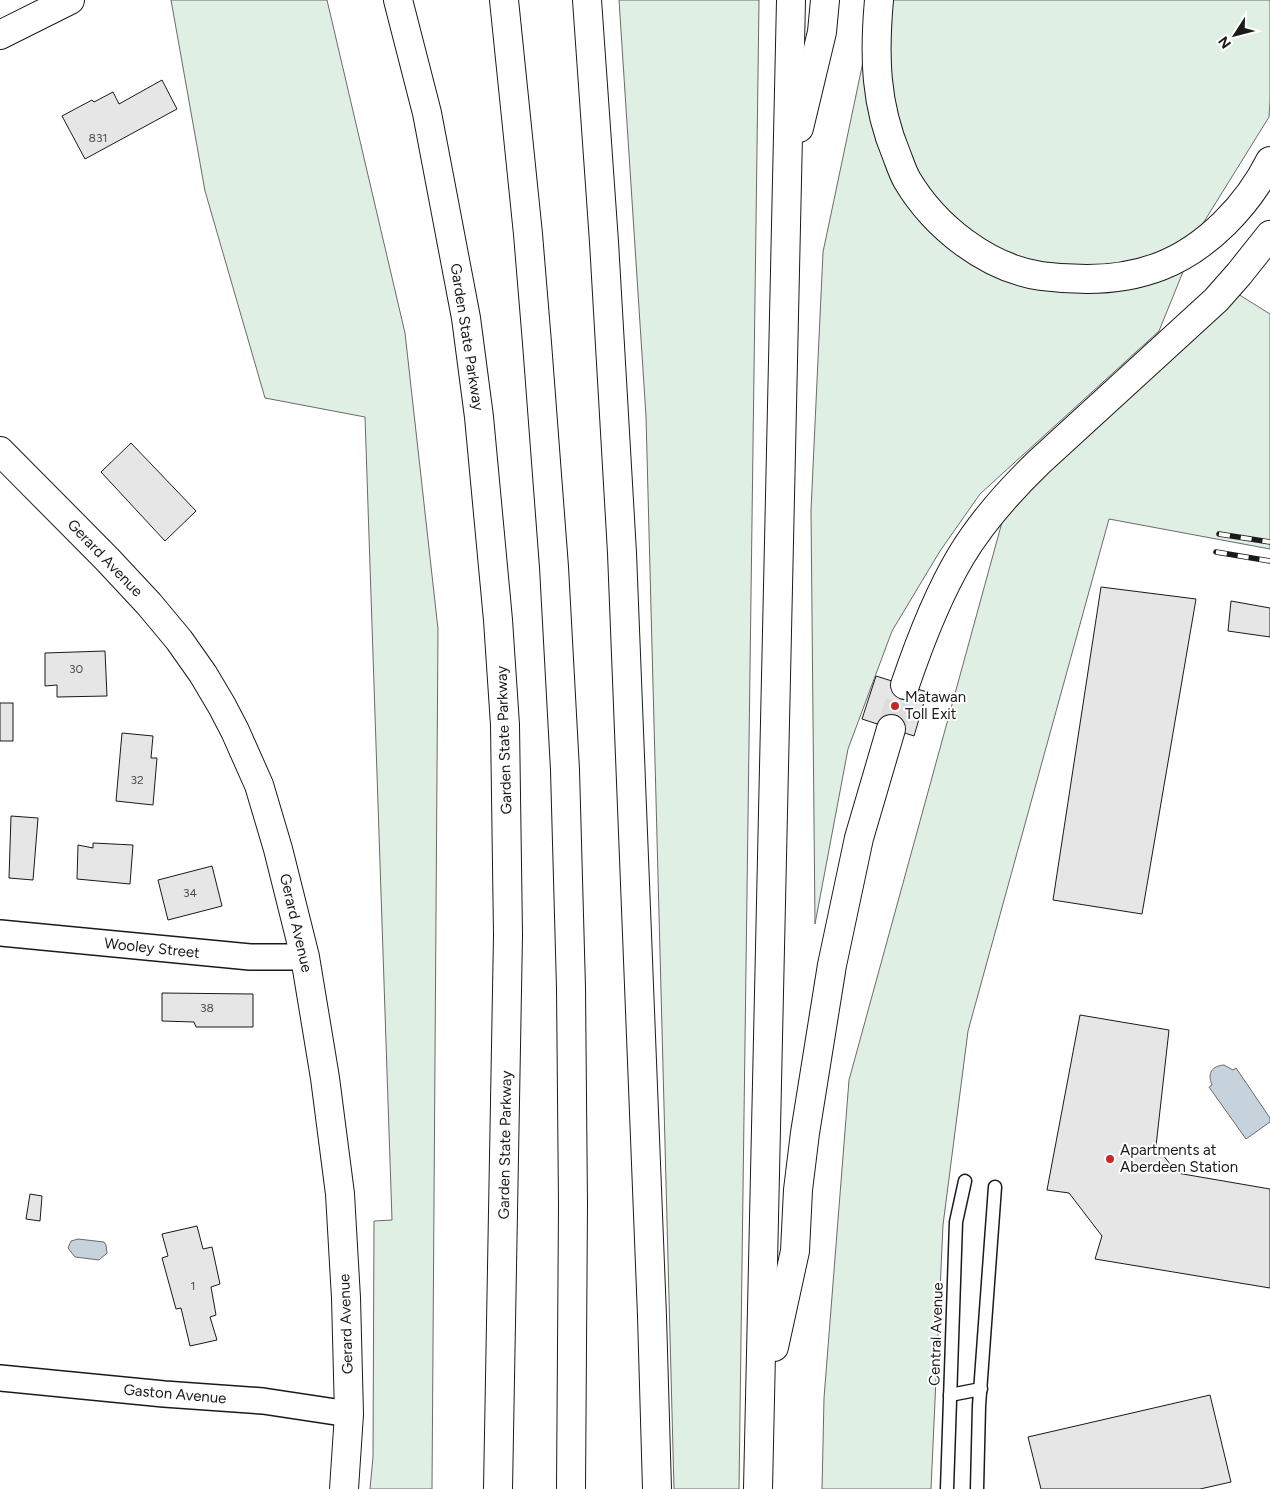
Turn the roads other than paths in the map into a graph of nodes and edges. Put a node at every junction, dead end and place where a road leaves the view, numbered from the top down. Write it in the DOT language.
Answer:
graph roads {
  1 [pos="70,0"];
  2 [pos="398,0"];
  3 [pos="504,0"];
  4 [pos="587,0"];
  5 [pos="790,0"];
  6 [pos="825,0"];
  7 [pos="879,0"];
  8 [pos="0,35"];
  9 [pos="1270,161"];
  10 [pos="786,184"];
  11 [pos="1270,235"];
  12 [pos="0,451"];
  13 [pos="905,685"];
  14 [pos="891,729"];
  15 [pos="0,933"];
  16 [pos="305,957"];
  17 [pos="965,1181"];
  18 [pos="995,1187"];
  19 [pos="0,1378"];
  20 [pos="980,1389"];
  21 [pos="950,1395"];
  22 [pos="760,1410"];
  23 [pos="349,1414"];
  24 [pos="344,1489"];
  25 [pos="498,1489"];
  26 [pos="571,1489"];
  27 [pos="657,1489"];
  28 [pos="758,1489"];
  29 [pos="947,1489"];
  30 [pos="977,1489"];
  1 -- 8 [label="main road"];
  2 -- 25 [label="main road, Garden State Parkway"];
  3 -- 26 [label="main road"];
  4 -- 27 [label="main road"];
  5 -- 10 [label="main road"];
  6 -- 10 [label="main road"];
  7 -- 9 [label="main road"];
  10 -- 22 [label="main road"];
  11 -- 13 [label="main road"];
  12 -- 16 [label="main road, Gerard Avenue"];
  14 -- 22 [label="main road"];
  15 -- 16 [label="street, Wooley Street"];
  16 -- 23 [label="main road, Gerard Avenue"];
  17 -- 21 [label="lane, Central Avenue"];
  18 -- 20 [label="lane"];
  19 -- 23 [label="street, Gaston Avenue"];
  20 -- 21 [label="lane"];
  20 -- 30 [label="lane"];
  21 -- 29 [label="lane, Central Avenue"];
  22 -- 28 [label="main road"];
  23 -- 24 [label="main road, Gerard Avenue"];
}
